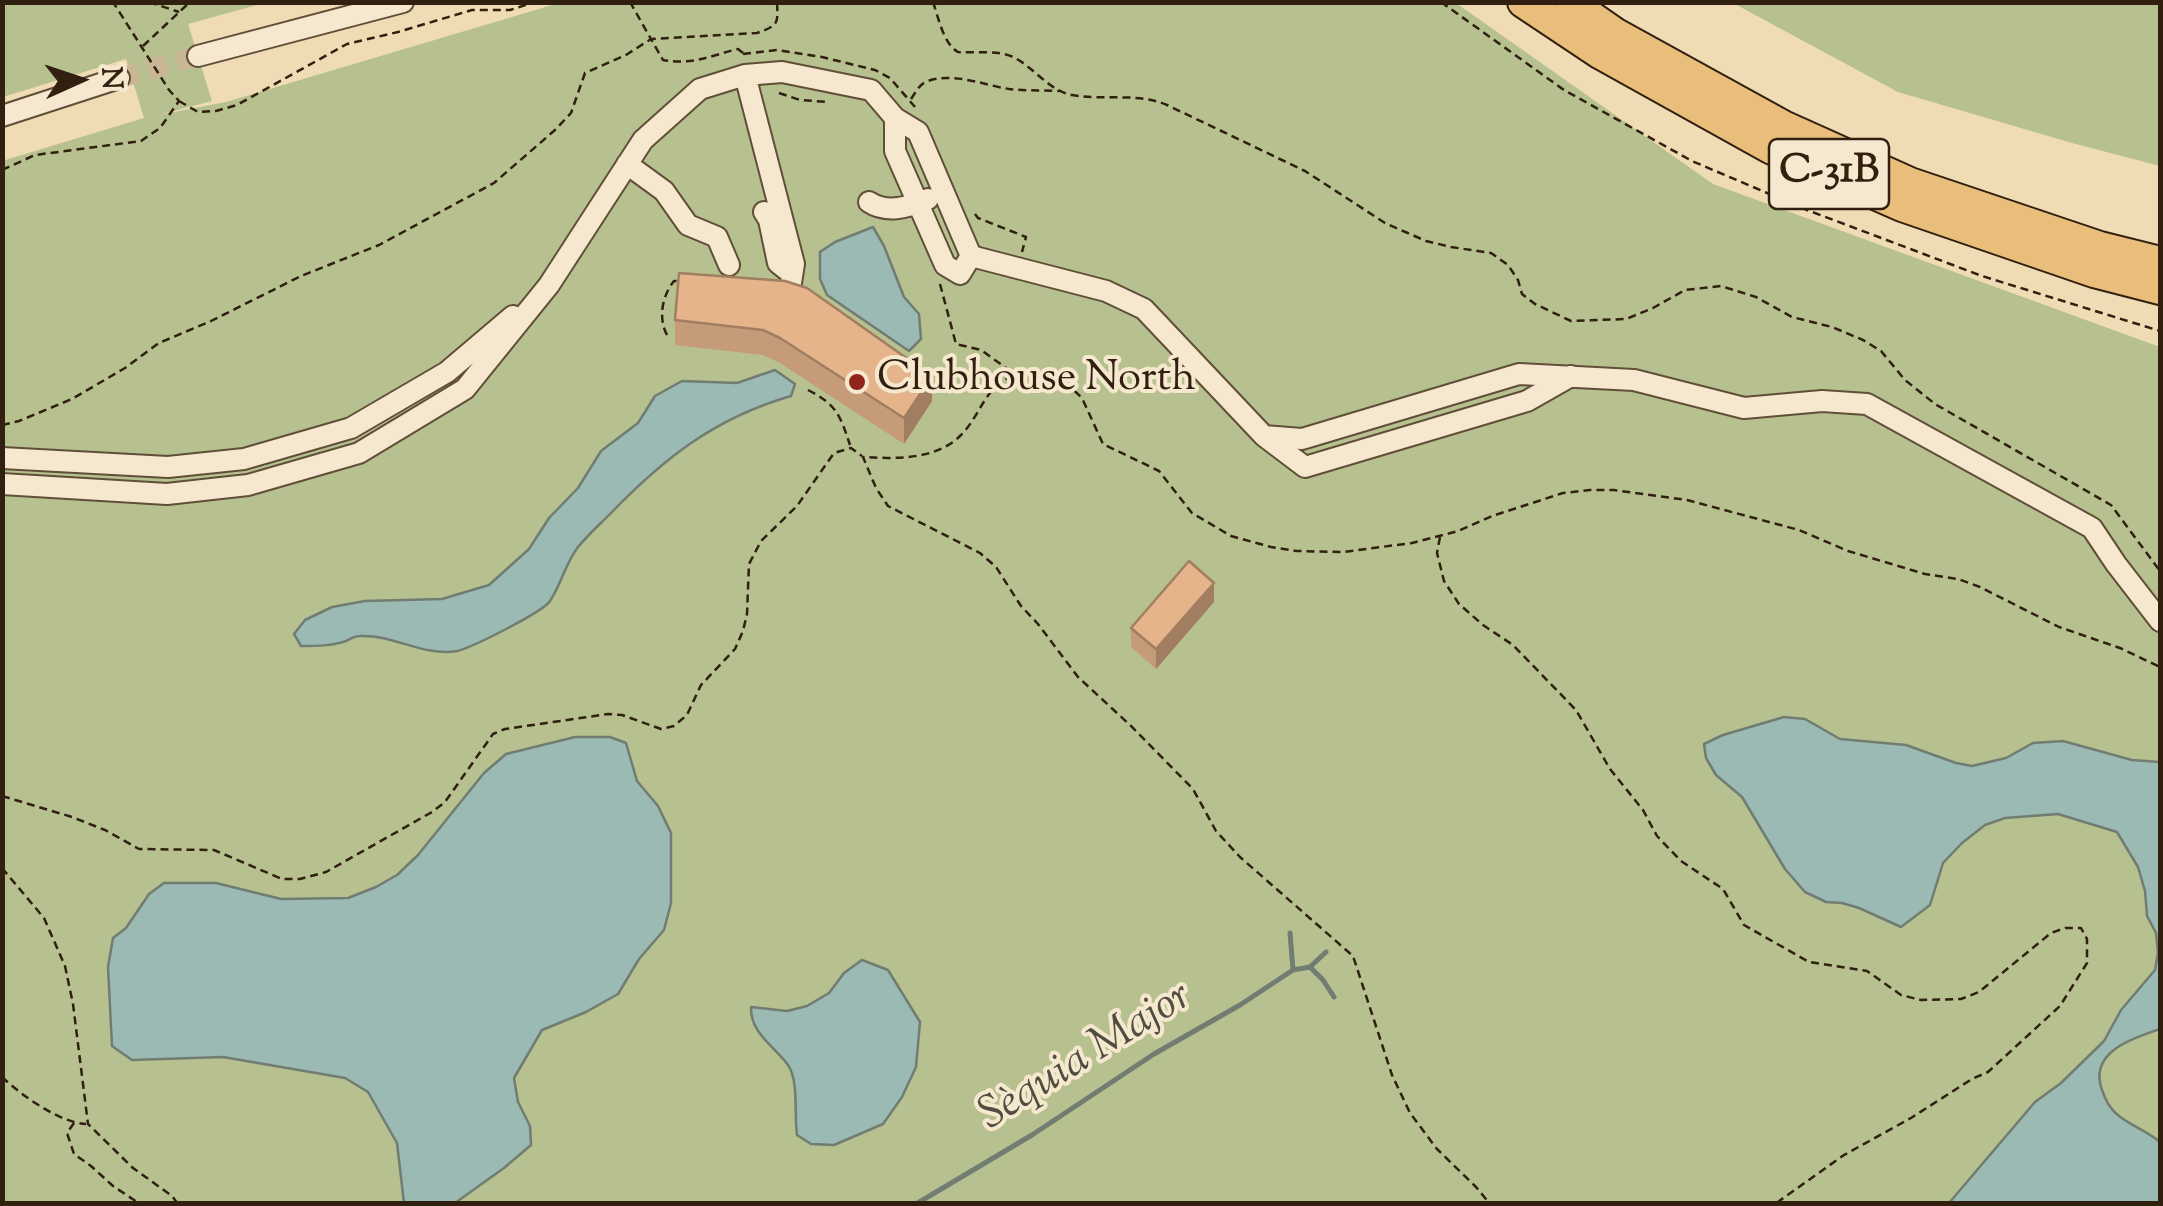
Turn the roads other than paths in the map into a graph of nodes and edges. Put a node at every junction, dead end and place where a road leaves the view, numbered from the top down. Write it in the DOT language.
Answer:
graph roads {
  1 [pos="403,2"];
  2 [pos="1523,2"];
  3 [pos="1570,2"];
  4 [pos="198,56"];
  5 [pos="120,78"];
  6 [pos="747,80"];
  7 [pos="2,116"];
  8 [pos="896,118"];
  9 [pos="627,164"];
  10 [pos="944,192"];
  11 [pos="869,202"];
  12 [pos="918,203"];
  13 [pos="764,212"];
  14 [pos="971,256"];
  15 [pos="2160,262"];
  16 [pos="728,265"];
  17 [pos="792,274"];
  18 [pos="549,285"];
  19 [pos="2160,289"];
  20 [pos="788,302"];
  21 [pos="1571,376"];
  22 [pos="1264,436"];
  23 [pos="1302,439"];
  24 [pos="2,458"];
  25 [pos="91,463"];
  26 [pos="168,467"];
  27 [pos="1306,467"];
  28 [pos="2,484"];
  29 [pos="89,489"];
  30 [pos="167,494"];
  31 [pos="2160,621"];
  1 -- 4 [label="street"];
  2 -- 19 [label="highway, C-31B"];
  3 -- 15 [label="highway, C-31B"];
  5 -- 7 [label="street"];
  6 -- 8 [label="street"];
  6 -- 9 [label="street"];
  6 -- 17 [label="street"];
  8 -- 10 [label="street"];
  8 -- 12 [label="street"];
  9 -- 16 [label="street"];
  9 -- 18 [label="street"];
  10 -- 12 [label="street"];
  10 -- 14 [label="street"];
  11 -- 12 [label="street"];
  12 -- 14 [label="street"];
  13 -- 17 [label="street"];
  14 -- 22 [label="street"];
  17 -- 20 [label="street"];
  18 -- 26 [label="street"];
  18 -- 30 [label="street"];
  21 -- 23 [label="street"];
  21 -- 27 [label="street"];
  21 -- 31 [label="street"];
  22 -- 23 [label="street"];
  22 -- 27 [label="street"];
  23 -- 27 [label="street"];
  24 -- 25 [label="street"];
  25 -- 26 [label="street"];
  25 -- 29 [label="street"];
  26 -- 30 [label="street"];
  28 -- 29 [label="street"];
  29 -- 30 [label="street"];
}
